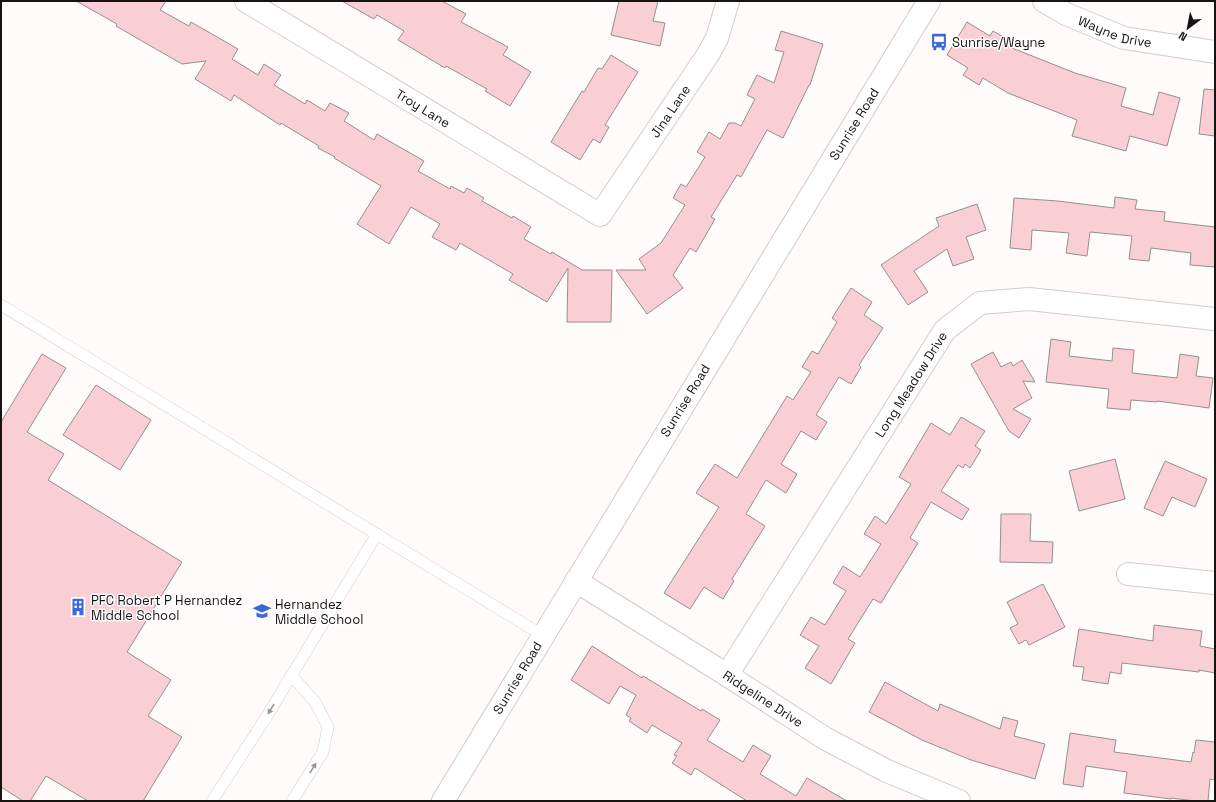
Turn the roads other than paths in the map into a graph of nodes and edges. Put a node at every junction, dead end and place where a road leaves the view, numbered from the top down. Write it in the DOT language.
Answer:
graph roads {
  1 [pos="246,1"];
  2 [pos="728,1"];
  3 [pos="929,1"];
  4 [pos="1044,1"];
  5 [pos="1215,52"];
  6 [pos="600,214"];
  7 [pos="1,305"];
  8 [pos="1215,319"];
  9 [pos="377,534"];
  10 [pos="1128,574"];
  11 [pos="576,581"];
  12 [pos="1215,583"];
  13 [pos="542,635"];
  14 [pos="291,675"];
  15 [pos="727,675"];
  16 [pos="212,801"];
  17 [pos="292,801"];
  18 [pos="443,801"];
  19 [pos="959,801"];
  1 -- 6 [label="street, Troy Lane"];
  2 -- 6 [label="street, Jina Lane"];
  3 -- 11 [label="street, Sunrise Road"];
  4 -- 5 [label="street, Wayne Drive"];
  7 -- 9 [label="lane"];
  8 -- 15 [label="street, Long Meadow Drive"];
  9 -- 13 [label="lane"];
  9 -- 14 [label="lane"];
  10 -- 12 [label="street"];
  11 -- 13 [label="street, Sunrise Road"];
  11 -- 15 [label="street, Ridgeline Drive"];
  13 -- 18 [label="street, Sunrise Road"];
  14 -- 16 [label="lane, one-way"];
  17 -- 14 [label="lane, one-way"];
  15 -- 19 [label="street, Ridgeline Drive"];
}
